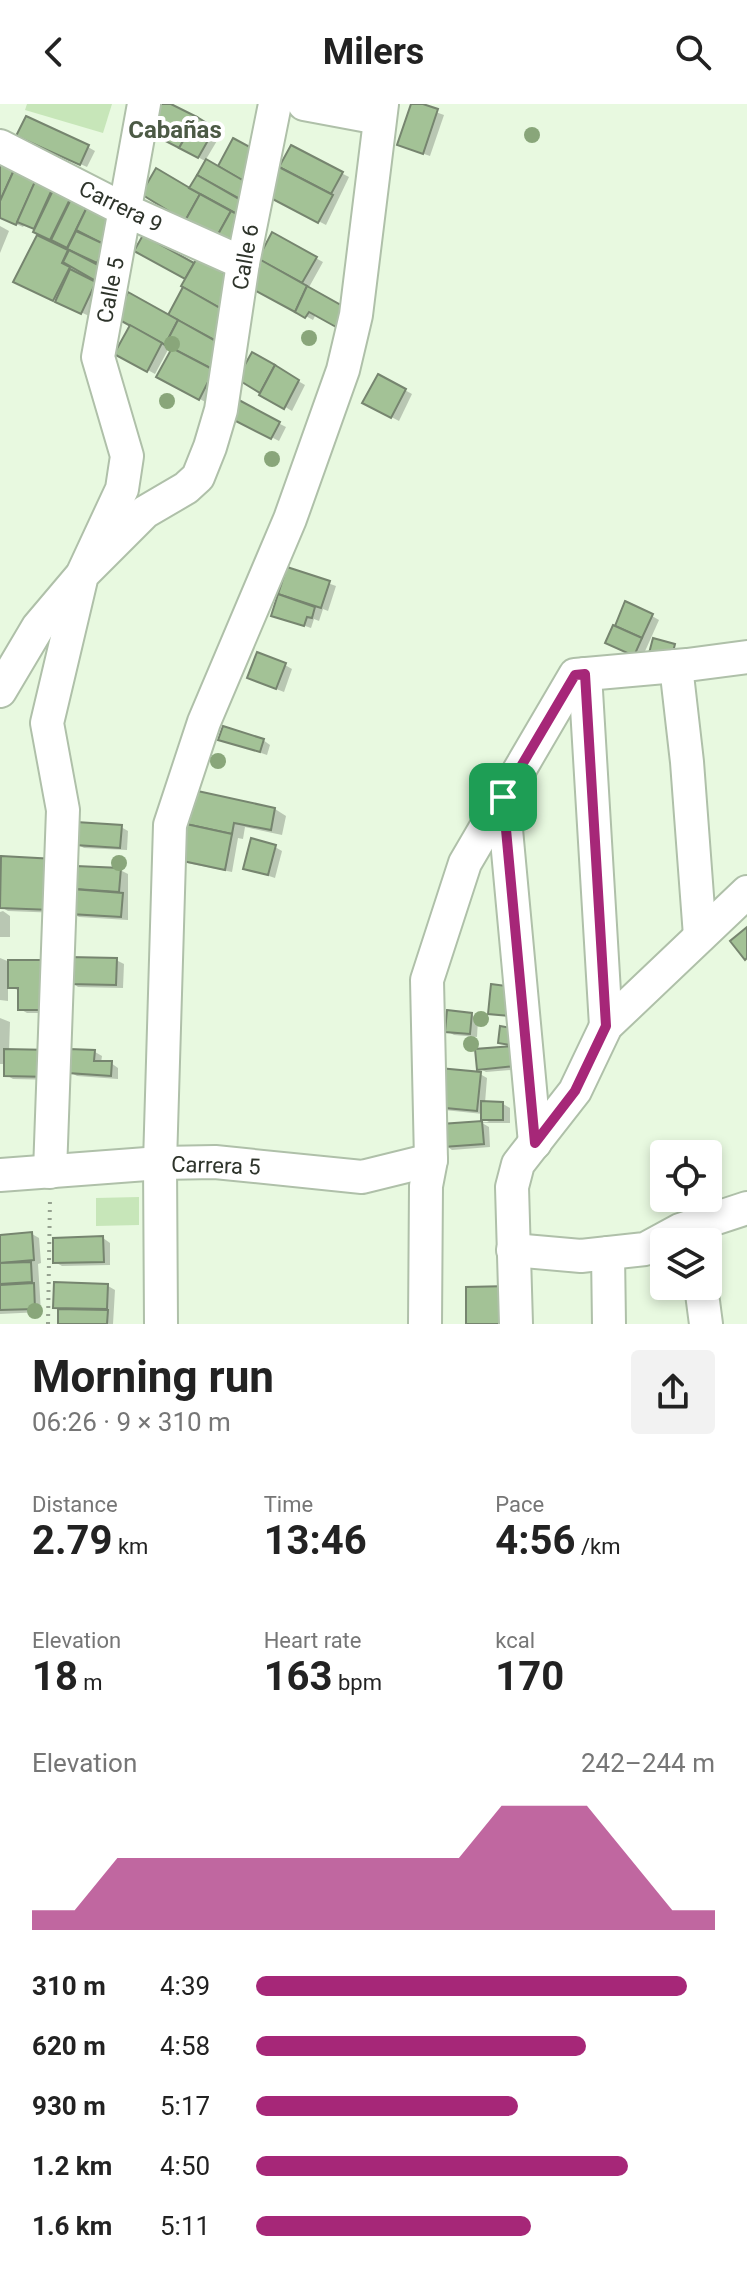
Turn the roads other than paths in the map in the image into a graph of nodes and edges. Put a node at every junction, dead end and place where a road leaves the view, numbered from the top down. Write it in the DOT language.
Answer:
graph roads {
  1 [pos="144,104"];
  2 [pos="275,104"];
  3 [pos="304,104"];
  4 [pos="381,111"];
  5 [pos="0,146"];
  6 [pos="125,210"];
  7 [pos="243,263"];
  8 [pos="82,575"];
  9 [pos="747,657"];
  10 [pos="676,666"];
  11 [pos="585,674"];
  12 [pos="0,691"];
  13 [pos="503,797"];
  14 [pos="747,892"];
  15 [pos="700,936"];
  16 [pos="606,1026"];
  17 [pos="535,1143"];
  18 [pos="431,1160"];
  19 [pos="160,1163"];
  20 [pos="50,1172"];
  21 [pos="0,1175"];
  22 [pos="747,1208"];
  23 [pos="705,1228"];
  24 [pos="650,1247"];
  25 [pos="513,1250"];
  26 [pos="608,1253"];
  27 [pos="703,1300"];
  28 [pos="161,1324"];
  29 [pos="425,1324"];
  30 [pos="516,1324"];
  31 [pos="609,1324"];
  32 [pos="706,1324"];
  1 -- 6 [label="street, Calle 5"];
  2 -- 7 [label="street, Calle 6"];
  3 -- 4 [label="street"];
  4 -- 19 [label="street"];
  5 -- 6 [label="street, Carrera 9"];
  6 -- 7 [label="street, Carrera 9"];
  6 -- 8 [label="street, Calle 5"];
  7 -- 8 [label="street, Calle 6"];
  8 -- 12 [label="street"];
  8 -- 20 [label="street"];
  9 -- 10 [label="street"];
  10 -- 11 [label="street"];
  10 -- 15 [label="street"];
  11 -- 13 [label="street"];
  11 -- 16 [label="street"];
  13 -- 17 [label="street"];
  13 -- 18 [label="street"];
  14 -- 15 [label="street"];
  15 -- 16 [label="street"];
  16 -- 17 [label="street"];
  17 -- 25 [label="street"];
  18 -- 19 [label="street, Carrera 5"];
  18 -- 29 [label="street"];
  19 -- 20 [label="street, Carrera 5"];
  19 -- 28 [label="street"];
  20 -- 21 [label="street, Carrera 5"];
  22 -- 23 [label="street"];
  24 -- 26 [label="street"];
  25 -- 26 [label="street"];
  25 -- 30 [label="street"];
  26 -- 31 [label="street"];
  27 -- 32 [label="street"];
}
